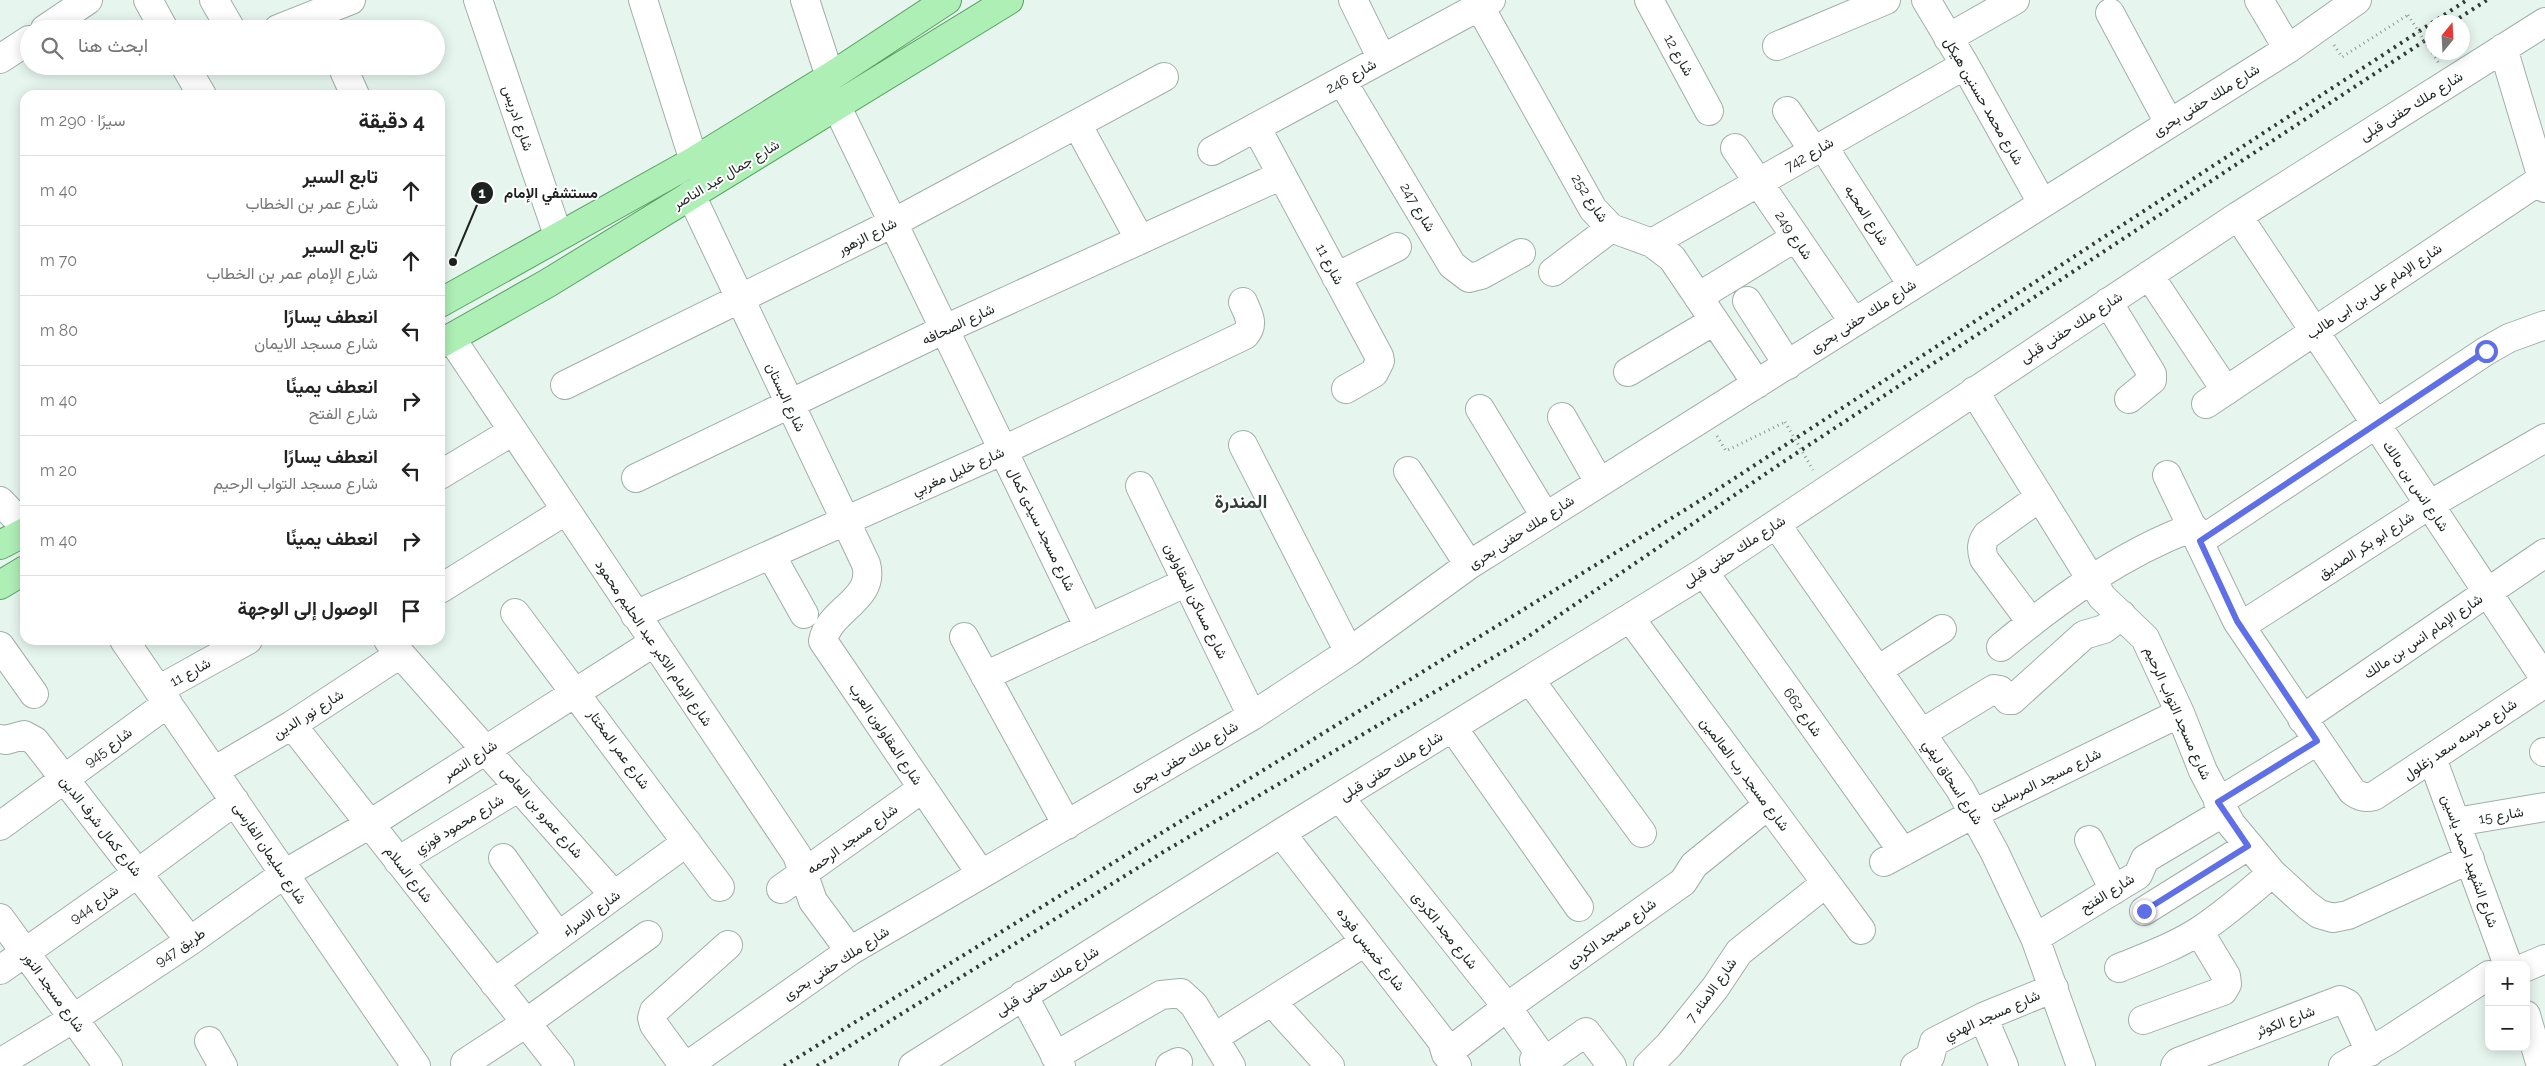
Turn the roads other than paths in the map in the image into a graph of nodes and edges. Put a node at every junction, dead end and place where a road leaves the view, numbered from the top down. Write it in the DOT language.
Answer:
graph roads {
  1 [pos="88,0"];
  2 [pos="148,0"];
  3 [pos="214,0"];
  4 [pos="351,0"];
  5 [pos="478,0"];
  6 [pos="643,0"];
  7 [pos="805,0"];
  8 [pos="1009,0"];
  9 [pos="1353,0"];
  10 [pos="1649,0"];
  11 [pos="1886,0"];
  12 [pos="1926,0"];
  13 [pos="2015,0"];
  14 [pos="2259,0"];
  15 [pos="2357,0"];
  16 [pos="1482,2"];
  17 [pos="932,4"];
  18 [pos="319,13"];
  19 [pos="2110,13"];
  20 [pos="58,20"];
  21 [pos="159,20"];
  22 [pos="225,20"];
  23 [pos="301,20"];
  24 [pos="2545,22"];
  25 [pos="1948,38"];
  26 [pos="1778,46"];
  27 [pos="2503,48"];
  28 [pos="2288,49"];
  29 [pos="1382,59"];
  30 [pos="1965,65"];
  31 [pos="190,75"];
  32 [pos="346,75"];
  33 [pos="830,77"];
  34 [pos="1164,77"];
  35 [pos="1342,81"];
  36 [pos="199,90"];
  37 [pos="353,90"];
  38 [pos="837,107"];
  39 [pos="1788,110"];
  40 [pos="1709,111"];
  41 [pos="2170,123"];
  42 [pos="1077,124"];
  43 [pos="1256,127"];
  44 [pos="1735,148"];
  45 [pos="1818,148"];
  46 [pos="1212,151"];
  47 [pos="694,161"];
  48 [pos="1282,175"];
  49 [pos="1759,183"];
  50 [pos="2544,183"];
  51 [pos="691,195"];
  52 [pos="2042,203"];
  53 [pos="2238,216"];
  54 [pos="893,223"];
  55 [pos="1611,228"];
  56 [pos="558,235"];
  57 [pos="1796,237"];
  58 [pos="1140,240"];
  59 [pos="1652,243"];
  60 [pos="1396,247"];
  61 [pos="1521,253"];
  62 [pos="1552,272"];
  63 [pos="2149,275"];
  64 [pos="1336,277"];
  65 [pos="1912,285"];
  66 [pos="1698,297"];
  67 [pos="445,300"];
  68 [pos="740,300"];
  69 [pos="1747,301"];
  70 [pos="1243,302"];
  71 [pos="2108,302"];
  72 [pos="1714,321"];
  73 [pos="1853,321"];
  74 [pos="2545,325"];
  75 [pos="945,329"];
  76 [pos="2314,332"];
  77 [pos="446,341"];
  78 [pos="1788,364"];
  79 [pos="1628,372"];
  80 [pos="1757,384"];
  81 [pos="565,385"];
  82 [pos="1346,389"];
  83 [pos="1974,391"];
  84 [pos="2129,399"];
  85 [pos="789,403"];
  86 [pos="1480,410"];
  87 [pos="1562,417"];
  88 [pos="2375,424"];
  89 [pos="512,431"];
  90 [pos="2545,438"];
  91 [pos="1243,445"];
  92 [pos="1004,450"];
  93 [pos="1408,471"];
  94 [pos="445,472"];
  95 [pos="2167,475"];
  96 [pos="636,478"];
  97 [pos="1598,482"];
  98 [pos="1140,486"];
  99 [pos="2040,497"];
  100 [pos="0,501"];
  101 [pos="2429,505"];
  102 [pos="566,510"];
  103 [pos="1545,516"];
  104 [pos="20,522"];
  105 [pos="846,522"];
  106 [pos="1776,524"];
  107 [pos="2196,534"];
  108 [pos="20,535"];
  109 [pos="0,545"];
  110 [pos="2545,553"];
  111 [pos="771,555"];
  112 [pos="1469,565"];
  113 [pos="1704,572"];
  114 [pos="20,573"];
  115 [pos="2091,579"];
  116 [pos="1187,582"];
  117 [pos="0,585"];
  118 [pos="445,587"];
  119 [pos="2487,592"];
  120 [pos="857,598"];
  121 [pos="515,613"];
  122 [pos="804,614"];
  123 [pos="635,615"];
  124 [pos="2122,615"];
  125 [pos="1630,618"];
  126 [pos="2031,622"];
  127 [pos="2241,626"];
  128 [pos="1089,628"];
  129 [pos="1942,630"];
  130 [pos="964,637"];
  131 [pos="654,643"];
  132 [pos="127,645"];
  133 [pos="241,645"];
  134 [pos="0,646"];
  135 [pos="394,647"];
  136 [pos="2000,647"];
  137 [pos="1349,652"];
  138 [pos="1878,670"];
  139 [pos="985,676"];
  140 [pos="1530,680"];
  141 [pos="2545,681"];
  142 [pos="576,692"];
  143 [pos="34,694"];
  144 [pos="163,697"];
  145 [pos="2180,713"];
  146 [pos="1252,716"];
  147 [pos="292,725"];
  148 [pos="1453,728"];
  149 [pos="2309,730"];
  150 [pos="1922,734"];
  151 [pos="0,739"];
  152 [pos="487,750"];
  153 [pos="2432,758"];
  154 [pos="214,771"];
  155 [pos="65,780"];
  156 [pos="519,787"];
  157 [pos="923,788"];
  158 [pos="1340,798"];
  159 [pos="235,801"];
  160 [pos="1768,805"];
  161 [pos="2221,806"];
  162 [pos="2545,807"];
  163 [pos="1975,813"];
  164 [pos="2456,822"];
  165 [pos="370,824"];
  166 [pos="1067,825"];
  167 [pos="0,826"];
  168 [pos="1642,832"];
  169 [pos="1282,833"];
  170 [pos="2089,840"];
  171 [pos="687,842"];
  172 [pos="2248,846"];
  173 [pos="1893,857"];
  174 [pos="503,858"];
  175 [pos="2470,859"];
  176 [pos="398,860"];
  177 [pos="805,873"];
  178 [pos="2272,873"];
  179 [pos="138,874"];
  180 [pos="284,874"];
  181 [pos="981,874"];
  182 [pos="1826,882"];
  183 [pos="720,887"];
  184 [pos="781,889"];
  185 [pos="2114,890"];
  186 [pos="614,895"];
  187 [pos="1579,907"];
  188 [pos="2144,911"];
  189 [pos="0,918"];
  190 [pos="1861,930"];
  191 [pos="2199,931"];
  192 [pos="648,935"];
  193 [pos="558,936"];
  194 [pos="2035,938"];
  195 [pos="190,941"];
  196 [pos="1366,942"];
  197 [pos="728,945"];
  198 [pos="850,951"];
  199 [pos="26,952"];
  200 [pos="2545,959"];
  201 [pos="2505,961"];
  202 [pos="2530,962"];
  203 [pos="2119,968"];
  204 [pos="0,970"];
  205 [pos="2485,981"];
  206 [pos="494,982"];
  207 [pos="2054,988"];
  208 [pos="1024,995"];
  209 [pos="1272,1002"];
  210 [pos="1507,1007"];
  211 [pos="1983,1017"];
  212 [pos="74,1018"];
  213 [pos="2143,1020"];
  214 [pos="526,1023"];
  215 [pos="2530,1027"];
  216 [pos="1214,1037"];
  217 [pos="209,1041"];
  218 [pos="950,1056"];
  219 [pos="1451,1060"];
  220 [pos="1058,1061"];
  221 [pos="2354,1061"];
  222 [pos="1657,1062"];
  223 [pos="0,1063"];
  224 [pos="465,1063"];
  225 [pos="2542,1064"];
  226 [pos="108,1066"];
  227 [pos="223,1066"];
  228 [pos="416,1066"];
  229 [pos="560,1066"];
  230 [pos="685,1066"];
  231 [pos="913,1066"];
  232 [pos="1231,1066"];
  233 [pos="1330,1066"];
  234 [pos="1537,1066"];
  235 [pos="1612,1066"];
  236 [pos="1915,1066"];
  237 [pos="2004,1066"];
  238 [pos="2081,1066"];
  239 [pos="2175,1066"];
  1 -- 20 [label="street"];
  2 -- 21 [label="street"];
  3 -- 22 [label="street"];
  4 -- 18 [label="street"];
  5 -- 56 [label="street, شارع ادريس"];
  6 -- 47 [label="street"];
  7 -- 33 [label="street"];
  8 -- 38 [label="main road, شارع جمال عبد الناصر"];
  9 -- 29 [label="street"];
  10 -- 40 [label="street, شارع 12"];
  11 -- 26 [label="street"];
  12 -- 25 [label="street, شارع محمد حسنين هيكل"];
  13 -- 25 [label="street"];
  14 -- 28 [label="street"];
  15 -- 28 [label="street, شارع ملك حفنى بحرى"];
  16 -- 29 [label="street, شارع 246"];
  16 -- 55 [label="street, شارع 252"];
  17 -- 33 [label="main road, شارع جمال عبد الناصر"];
  18 -- 23 [label="street"];
  19 -- 41 [label="street"];
  24 -- 27 [label="street, شارع ملك حفنى قبلى"];
  25 -- 30 [label="street, شارع محمد حسنين هيكل"];
  27 -- 50 [label="street"];
  27 -- 53 [label="street, شارع ملك حفنى قبلى"];
  28 -- 41 [label="street, شارع ملك حفنى بحرى"];
  29 -- 35 [label="street, شارع 246"];
  30 -- 45 [label="street, شارع 742"];
  30 -- 52 [label="street, شارع محمد حسنين هيكل"];
  31 -- 36 [label="street"];
  32 -- 37 [label="street"];
  33 -- 47 [label="main road, شارع جمال عبد الناصر"];
  34 -- 42 [label="street, شارع الزهور"];
  35 -- 43 [label="street, شارع 246"];
  35 -- 61 [label="street, شارع 247"];
  38 -- 51 [label="main road, شارع جمال عبد الناصر"];
  38 -- 54 [label="street, شارع مسجد سيدى كمال"];
  39 -- 45 [label="street, شارع المحبه"];
  41 -- 52 [label="street, شارع ملك حفنى بحرى"];
  42 -- 54 [label="street, شارع الزهور"];
  42 -- 58 [label="street"];
  43 -- 46 [label="street, شارع 246"];
  43 -- 48 [label="street, شارع 11"];
  44 -- 49 [label="street, شارع 249"];
  45 -- 49 [label="street, شارع 742"];
  45 -- 65 [label="street, شارع المحبه"];
  47 -- 56 [label="main road, شارع جمال عبد الناصر"];
  48 -- 58 [label="street, شارع الصحافه"];
  48 -- 64 [label="street, شارع 11"];
  49 -- 57 [label="street, شارع 249"];
  49 -- 59 [label="street, شارع 742"];
  50 -- 76 [label="street, شارع الإمام على بن ابى طالب"];
  51 -- 68 [label="street, شارع البستان"];
  51 -- 77 [label="main road, شارع جمال عبد الناصر"];
  52 -- 65 [label="street, شارع ملك حفنى بحرى"];
  53 -- 63 [label="street, شارع ملك حفنى قبلى"];
  53 -- 76 [label="street, شارع انس بن مالك"];
  54 -- 68 [label="street, شارع الزهور"];
  54 -- 75 [label="street, شارع مسجد سيدى كمال"];
  55 -- 59 [label="street, شارع 252"];
  55 -- 62 [label="street"];
  56 -- 67 [label="main road, شارع جمال عبد الناصر"];
  57 -- 66 [label="street"];
  57 -- 73 [label="street, شارع 249"];
  58 -- 75 [label="street, شارع الصحافه"];
  59 -- 66 [label="street, شارع 252"];
  60 -- 64 [label="street"];
  63 -- 71 [label="street, شارع ملك حفنى قبلى"];
  63 -- 76 [label="street, شارع الإمام على بن ابى طالب"];
  64 -- 82 [label="street, شارع 11"];
  65 -- 73 [label="street, شارع ملك حفنى بحرى"];
  66 -- 72 [label="street, شارع 252"];
  68 -- 81 [label="street, شارع الزهور"];
  68 -- 85 [label="street, شارع البستان"];
  69 -- 78 [label="street"];
  70 -- 92 [label="street, شارع خليل مغربي"];
  71 -- 83 [label="street, شارع ملك حفنى قبلى"];
  71 -- 84 [label="street"];
  72 -- 79 [label="street"];
  72 -- 80 [label="street, شارع 252"];
  73 -- 78 [label="street, شارع ملك حفنى بحرى"];
  74 -- 88 [label="street"];
  75 -- 85 [label="street, شارع الصحافه"];
  75 -- 92 [label="street, شارع مسجد سيدى كمال"];
  76 -- 88 [label="street, شارع انس بن مالك"];
  77 -- 89 [label="street, شارع الإمام الاكبر عبد الحليم محمود"];
  78 -- 80 [label="street, شارع ملك حفنى بحرى"];
  80 -- 97 [label="street, شارع ملك حفنى بحرى"];
  83 -- 99 [label="street, شارع مسجد التواب الرحيم"];
  83 -- 106 [label="street, شارع ملك حفنى قبلى"];
  85 -- 96 [label="street, شارع الصحافه"];
  85 -- 105 [label="street, شارع البستان"];
  86 -- 103 [label="street"];
  87 -- 97 [label="street"];
  88 -- 101 [label="street, شارع انس بن مالك"];
  88 -- 107 [label="street"];
  89 -- 94 [label="street"];
  89 -- 102 [label="street, شارع الإمام الاكبر عبد الحليم محمود"];
  90 -- 101 [label="street, شارع ابو بكر الصديق"];
  91 -- 137 [label="street"];
  92 -- 105 [label="street, شارع خليل مغربي"];
  92 -- 128 [label="street, شارع مسجد سيدى كمال"];
  93 -- 112 [label="street"];
  95 -- 107 [label="street"];
  97 -- 103 [label="street, شارع ملك حفنى بحرى"];
  98 -- 116 [label="street, شارع مساكن المقاولون"];
  99 -- 115 [label="street, شارع مسجد التواب الرحيم"];
  99 -- 126 [label="street"];
  100 -- 104 [label="street"];
  101 -- 119 [label="street, شارع انس بن مالك"];
  101 -- 127 [label="street, شارع ابو بكر الصديق"];
  102 -- 118 [label="street"];
  102 -- 123 [label="street, شارع الإمام الاكبر عبد الحليم محمود"];
  103 -- 112 [label="street, شارع ملك حفنى بحرى"];
  105 -- 111 [label="street, شارع خليل مغربي"];
  105 -- 120 [label="street, شارع البستان"];
  106 -- 113 [label="street, شارع ملك حفنى قبلى"];
  106 -- 138 [label="street, شارع اسحاق ليفي"];
  107 -- 115 [label="street"];
  107 -- 127 [label="street"];
  108 -- 109 [label="main road"];
  110 -- 119 [label="street, شارع الإمام انس بن مالك"];
  111 -- 122 [label="street"];
  111 -- 123 [label="street, شارع خليل مغربي"];
  112 -- 137 [label="street, شارع ملك حفنى بحرى"];
  113 -- 125 [label="street, شارع ملك حفنى قبلى"];
  113 -- 173 [label="street, شارع 662"];
  114 -- 117 [label="main road"];
  115 -- 124 [label="street, شارع مسجد التواب الرحيم"];
  115 -- 126 [label="street"];
  116 -- 128 [label="street"];
  116 -- 146 [label="street, شارع مساكن المقاولون"];
  119 -- 141 [label="street, شارع انس بن مالك"];
  119 -- 149 [label="street, شارع الإمام انس بن مالك"];
  120 -- 157 [label="street, شارع المقاولون العرب"];
  121 -- 142 [label="street, شارع عمر المختار"];
  123 -- 131 [label="street, شارع الإمام الاكبر عبد الحليم محمود"];
  124 -- 145 [label="street, شارع مسجد التواب الرحيم"];
  124 -- 150 [label="street"];
  125 -- 140 [label="street, شارع ملك حفنى قبلى"];
  125 -- 160 [label="street, شارع مسجد رب العالمين"];
  126 -- 136 [label="street"];
  127 -- 149 [label="street"];
  128 -- 139 [label="street"];
  129 -- 138 [label="street"];
  130 -- 139 [label="street"];
  131 -- 142 [label="street, شارع النصر"];
  131 -- 177 [label="street, شارع الإمام الاكبر عبد الحليم محمود"];
  132 -- 144 [label="street, شارع سليمان الفارسى"];
  133 -- 144 [label="street, شارع 11"];
  134 -- 143 [label="street"];
  135 -- 147 [label="street, شارع نور الدين"];
  135 -- 152 [label="street, شارع عمرو بن العاص"];
  137 -- 146 [label="street, شارع ملك حفنى بحرى"];
  138 -- 150 [label="street, شارع اسحاق ليفي"];
  139 -- 166 [label="street"];
  140 -- 148 [label="street, شارع ملك حفنى قبلى"];
  140 -- 168 [label="street"];
  141 -- 153 [label="street, شارع مدرسه سعد زغلول"];
  142 -- 152 [label="street, شارع النصر"];
  142 -- 171 [label="street, شارع عمر المختار"];
  144 -- 154 [label="street, شارع سليمان الفارسى"];
  144 -- 155 [label="street, شارع 945"];
  145 -- 161 [label="street, شارع مسجد التواب الرحيم"];
  145 -- 163 [label="street, شارع مسجد المرسلين"];
  146 -- 166 [label="street, شارع ملك حفنى بحرى"];
  147 -- 154 [label="street, شارع نور الدين"];
  147 -- 165 [label="street, شارع السلام"];
  148 -- 158 [label="street, شارع ملك حفنى قبلى"];
  148 -- 187 [label="street"];
  149 -- 153 [label="street, شارع مدرسه سعد زغلول"];
  149 -- 161 [label="street, شارع الفتح"];
  150 -- 163 [label="street, شارع اسحاق ليفي"];
  151 -- 155 [label="street, شارع كمال شرف الدين"];
  152 -- 156 [label="street, شارع عمرو بن العاص"];
  152 -- 165 [label="street, شارع النصر"];
  153 -- 164 [label="street, شارع الشهيد احمد ياسين"];
  154 -- 159 [label="street, شارع سليمان الفارسى"];
  155 -- 167 [label="street, شارع 945"];
  155 -- 179 [label="street, شارع كمال شرف الدين"];
  156 -- 176 [label="street, شارع محمود فوزي"];
  156 -- 186 [label="street, شارع عمرو بن العاص"];
  157 -- 177 [label="street, شارع مسجد الرحمه"];
  157 -- 181 [label="street, شارع المقاولون العرب"];
  158 -- 169 [label="street, شارع ملك حفنى قبلى"];
  158 -- 210 [label="street, شارع مجد الكردى"];
  159 -- 179 [label="street, شارع 944"];
  159 -- 180 [label="street, شارع سليمان الفارسى"];
  160 -- 182 [label="street, شارع مسجد رب العالمين"];
  160 -- 210 [label="street, شارع مسجد الكردى"];
  161 -- 172 [label="street, شارع مسجد التواب الرحيم"];
  161 -- 185 [label="street, شارع الفتح"];
  162 -- 164 [label="street, شارع 15"];
  163 -- 173 [label="street, شارع مسجد المرسلين"];
  163 -- 194 [label="street, شارع اسحاق ليفي"];
  164 -- 175 [label="street, شارع الشهيد احمد ياسين"];
  165 -- 176 [label="street, شارع السلام"];
  165 -- 180 [label="street, شارع النصر"];
  166 -- 181 [label="street, شارع ملك حفنى بحرى"];
  169 -- 196 [label="street, شارع خميس فوده"];
  169 -- 208 [label="street, شارع ملك حفنى قبلى"];
  170 -- 185 [label="street"];
  171 -- 183 [label="street, شارع عمر المختار"];
  171 -- 186 [label="street, شارع الاسراء"];
  172 -- 178 [label="street, شارع مسجد التواب الرحيم"];
  172 -- 188 [label="street"];
  174 -- 193 [label="street"];
  175 -- 178 [label="street, شارع مسجد التواب الرحيم"];
  175 -- 201 [label="street, شارع الشهيد احمد ياسين"];
  176 -- 206 [label="street, شارع السلام"];
  177 -- 184 [label="street, شارع مسجد الرحمه"];
  177 -- 198 [label="street, شارع الإمام الاكبر عبد الحليم محمود"];
  178 -- 191 [label="street"];
  179 -- 195 [label="street, شارع كمال شرف الدين"];
  179 -- 199 [label="street, شارع 944"];
  180 -- 195 [label="street, طريق 947"];
  180 -- 228 [label="street, شارع سليمان الفارسى"];
  181 -- 198 [label="street, شارع ملك حفنى بحرى"];
  182 -- 190 [label="street, شارع مسجد رب العالمين"];
  182 -- 222 [label="street, شارع الامناء 7"];
  185 -- 194 [label="street, شارع الفتح"];
  186 -- 193 [label="street, شارع الاسراء"];
  189 -- 199 [label="street, شارع مسجد النور"];
  191 -- 203 [label="street"];
  191 -- 213 [label="street"];
  192 -- 214 [label="street"];
  193 -- 206 [label="street, شارع الاسراء"];
  194 -- 207 [label="street, شارع اسحاق ليفي"];
  195 -- 212 [label="street, طريق 947"];
  196 -- 209 [label="street"];
  196 -- 219 [label="street, شارع خميس فوده"];
  197 -- 230 [label="street"];
  198 -- 230 [label="street, شارع ملك حفنى بحرى"];
  199 -- 204 [label="street, شارع 944"];
  199 -- 212 [label="street, شارع مسجد النور"];
  200 -- 202 [label="street"];
  205 -- 221 [label="street"];
  206 -- 214 [label="street, شارع السلام"];
  207 -- 211 [label="street, شارع مسجد الهدي"];
  207 -- 238 [label="street, شارع اسحاق ليفي"];
  208 -- 218 [label="street, شارع ملك حفنى قبلى"];
  208 -- 220 [label="street"];
  209 -- 216 [label="street"];
  209 -- 233 [label="street"];
  210 -- 219 [label="street, شارع مسجد الكردى"];
  210 -- 234 [label="street, شارع مجد الكردى"];
  211 -- 236 [label="street, شارع مسجد الهدي"];
  211 -- 237 [label="street"];
  212 -- 223 [label="street, طريق 947"];
  212 -- 226 [label="street, شارع مسجد النور"];
  214 -- 224 [label="street"];
  214 -- 229 [label="street, شارع السلام"];
  215 -- 225 [label="street"];
  216 -- 220 [label="street"];
  216 -- 232 [label="street"];
  217 -- 227 [label="street"];
  218 -- 231 [label="street, شارع ملك حفنى قبلى"];
  221 -- 239 [label="street, شارع الكوثر"];
  234 -- 235 [label="street"];
}
